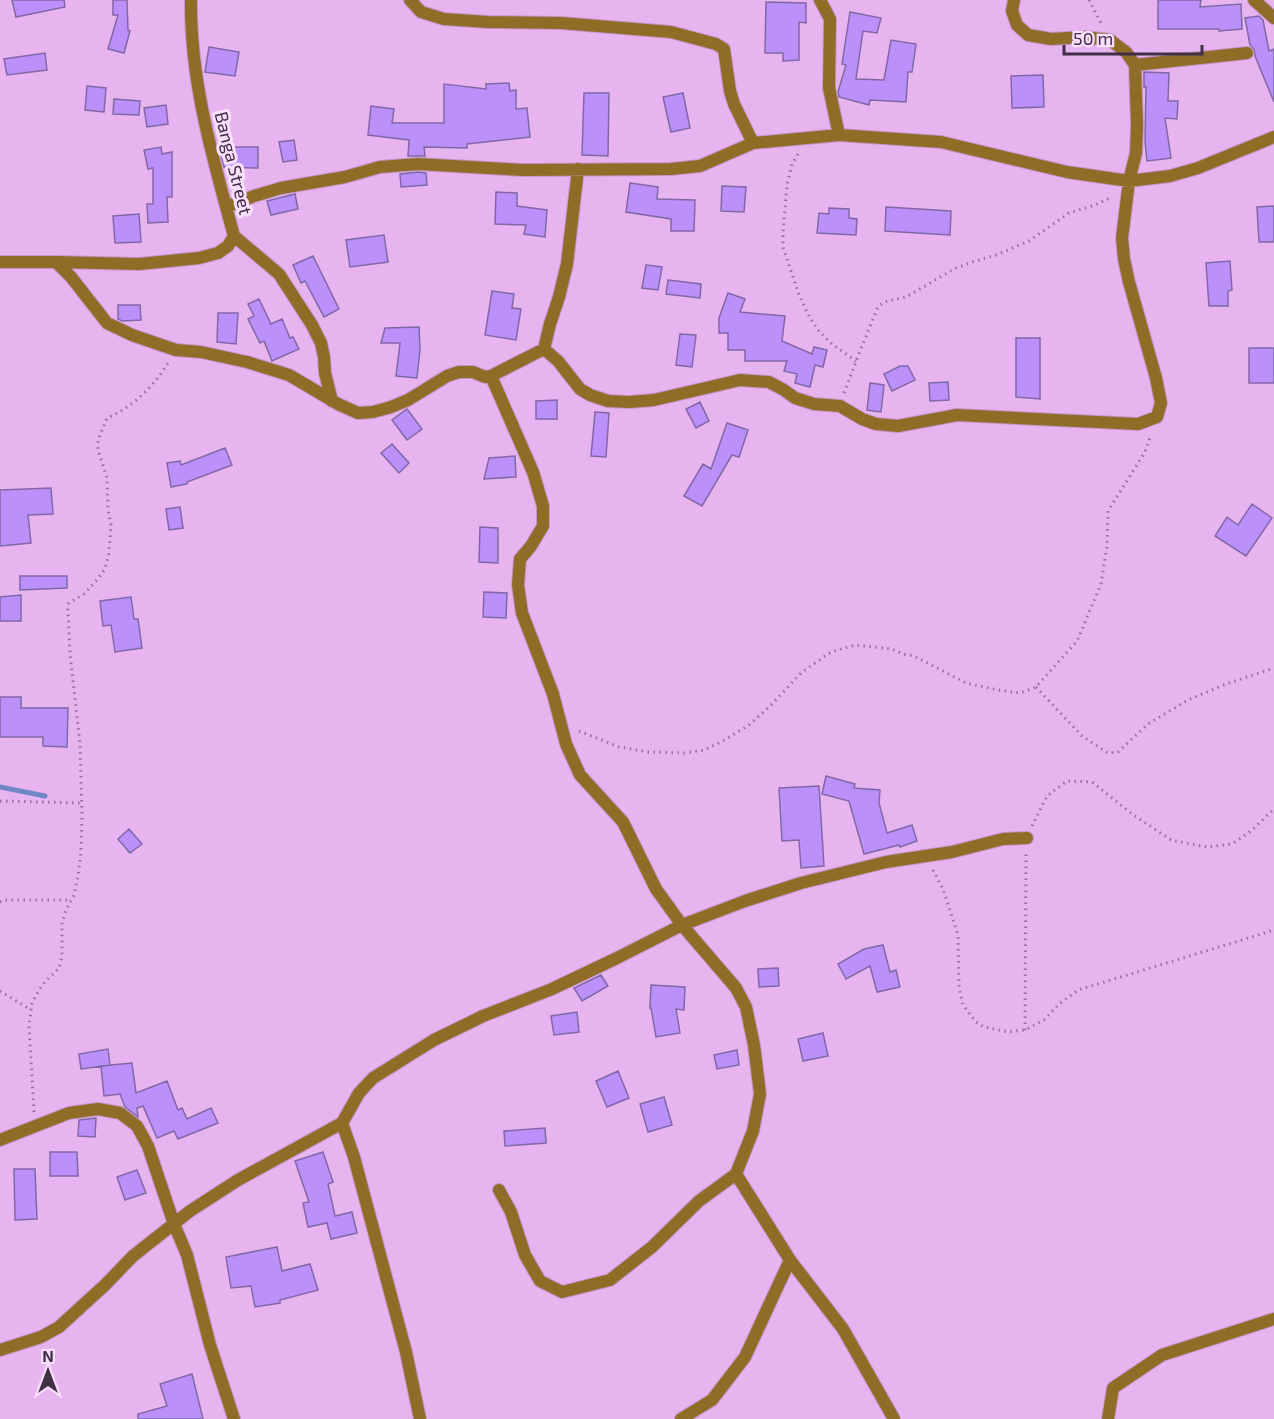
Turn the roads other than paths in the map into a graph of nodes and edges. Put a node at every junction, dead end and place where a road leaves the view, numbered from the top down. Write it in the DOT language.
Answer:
graph roads {
  1 [pos="191,0"];
  2 [pos="410,0"];
  3 [pos="820,0"];
  4 [pos="1014,0"];
  5 [pos="1254,0"];
  6 [pos="1274,18"];
  7 [pos="1247,54"];
  8 [pos="1134,65"];
  9 [pos="839,135"];
  10 [pos="1274,136"];
  11 [pos="753,143"];
  12 [pos="578,169"];
  13 [pos="1126,181"];
  14 [pos="226,207"];
  15 [pos="234,236"];
  16 [pos="0,262"];
  17 [pos="56,262"];
  18 [pos="544,349"];
  19 [pos="491,376"];
  20 [pos="332,401"];
  21 [pos="1027,838"];
  22 [pos="682,925"];
  23 [pos="342,1123"];
  24 [pos="0,1140"];
  25 [pos="736,1174"];
  26 [pos="499,1190"];
  27 [pos="174,1224"];
  28 [pos="790,1260"];
  29 [pos="1274,1319"];
  30 [pos="0,1350"];
  31 [pos="234,1419"];
  32 [pos="420,1419"];
  33 [pos="681,1419"];
  34 [pos="894,1419"];
  35 [pos="1108,1419"];
  1 -- 14 [label="street, Banga Street"];
  2 -- 11 [label="street"];
  3 -- 9 [label="street"];
  4 -- 8 [label="street"];
  5 -- 6 [label="street"];
  7 -- 8 [label="street"];
  8 -- 13 [label="street"];
  9 -- 11 [label="street"];
  9 -- 13 [label="street"];
  10 -- 13 [label="street"];
  11 -- 12 [label="street"];
  12 -- 14 [label="street"];
  12 -- 18 [label="street"];
  13 -- 18 [label="street"];
  14 -- 15 [label="street, Banga Street"];
  15 -- 17 [label="street, Banga Street"];
  15 -- 20 [label="street"];
  16 -- 17 [label="street, Banga Street"];
  17 -- 20 [label="street"];
  18 -- 19 [label="street"];
  19 -- 20 [label="street"];
  19 -- 22 [label="street"];
  21 -- 22 [label="street"];
  22 -- 23 [label="street"];
  22 -- 25 [label="street"];
  23 -- 27 [label="street"];
  23 -- 32 [label="street"];
  24 -- 27 [label="street"];
  25 -- 26 [label="street"];
  25 -- 28 [label="street"];
  27 -- 30 [label="street"];
  27 -- 31 [label="street"];
  28 -- 33 [label="street"];
  28 -- 34 [label="street"];
  29 -- 35 [label="street"];
}
